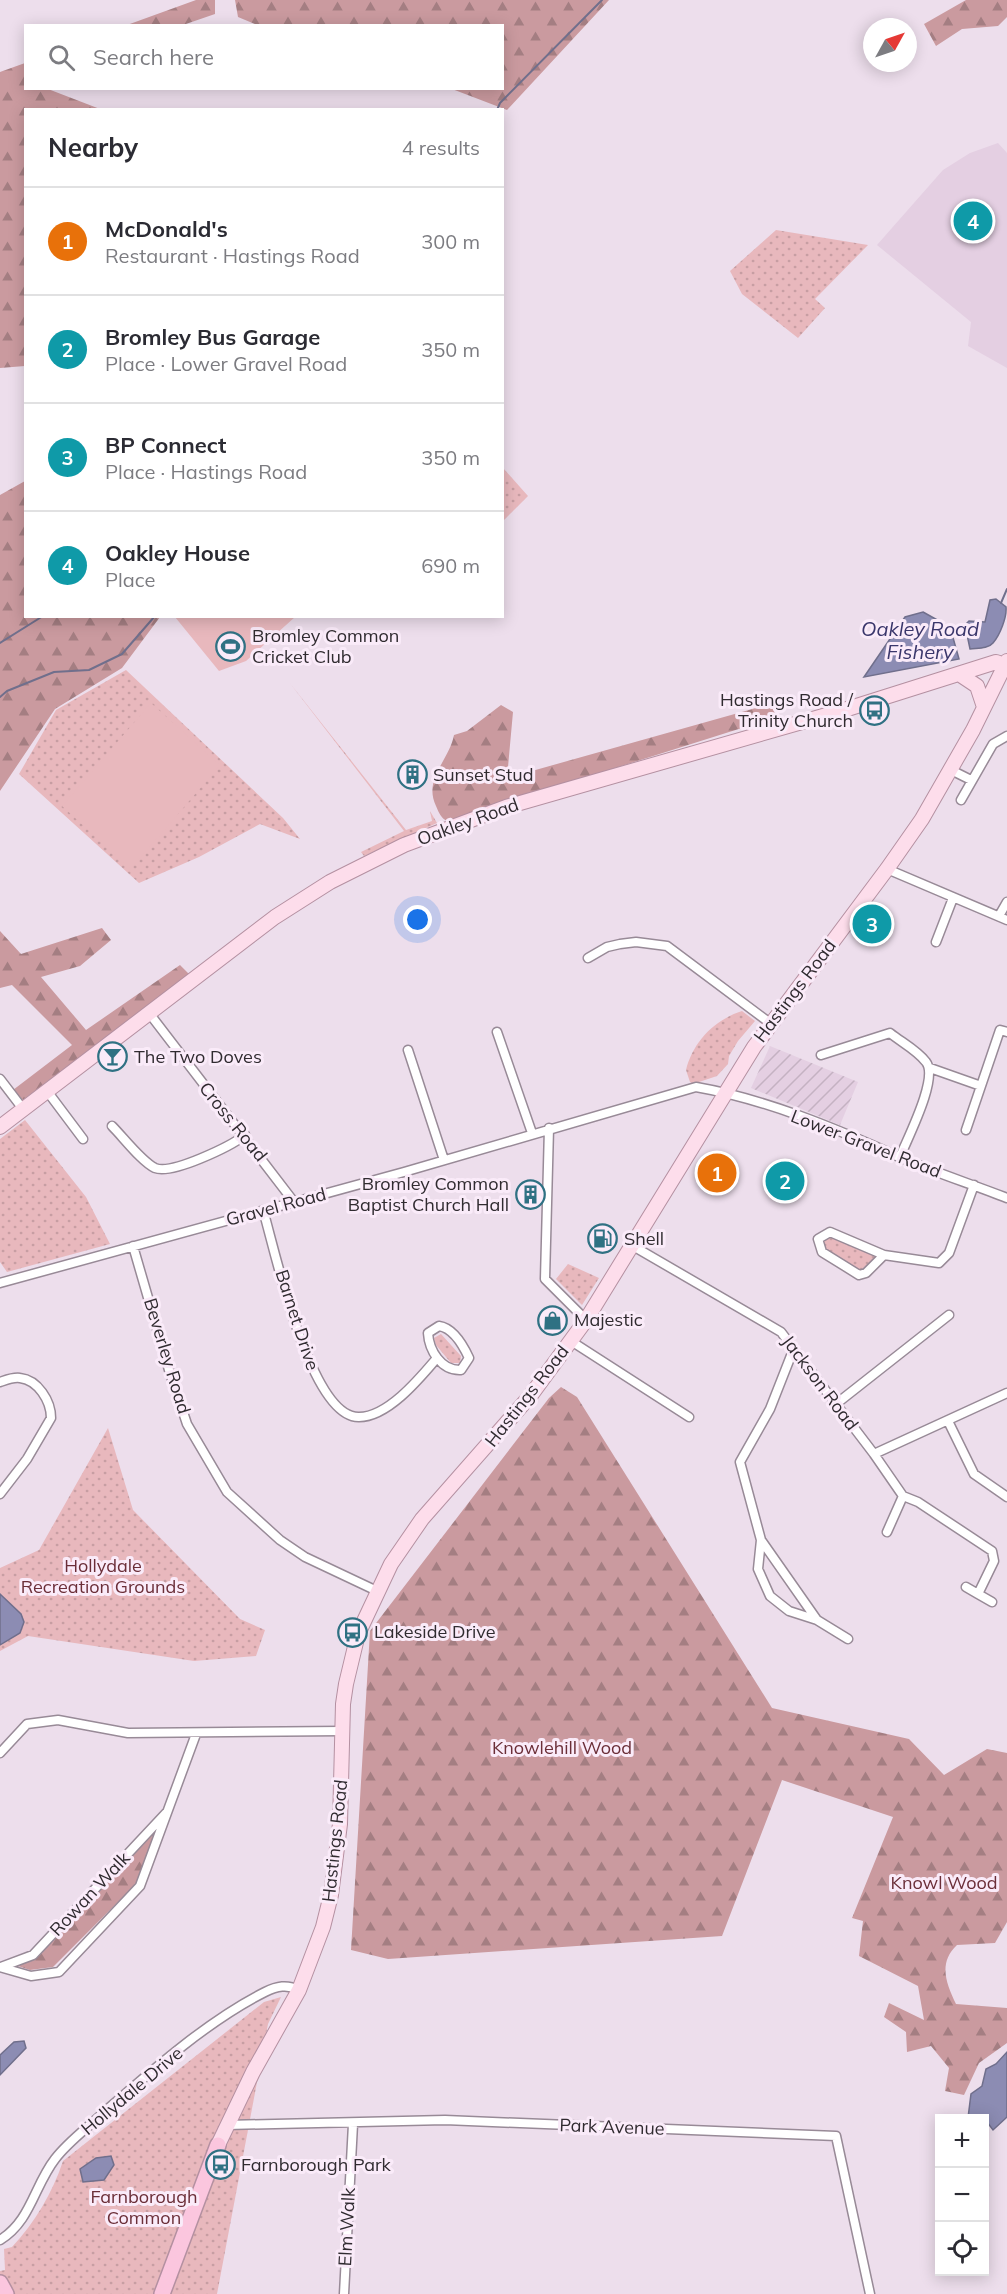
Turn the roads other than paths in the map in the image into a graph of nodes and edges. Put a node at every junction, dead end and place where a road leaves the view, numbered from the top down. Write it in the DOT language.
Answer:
graph roads {
  1 [pos="1006,663"];
  2 [pos="959,674"];
  3 [pos="1002,682"];
  4 [pos="984,707"];
  5 [pos="1007,736"];
  6 [pos="951,770"];
  7 [pos="971,780"];
  8 [pos="961,800"];
  9 [pos="887,869"];
  10 [pos="953,898"];
  11 [pos="1007,902"];
  12 [pos="1003,918"];
  13 [pos="936,942"];
  14 [pos="588,958"];
  15 [pos="149,1013"];
  16 [pos="771,1023"];
  17 [pos="497,1032"];
  18 [pos="1007,1032"];
  19 [pos="408,1050"];
  20 [pos="821,1055"];
  21 [pos="930,1068"];
  22 [pos="0,1079"];
  23 [pos="981,1086"];
  24 [pos="47,1091"];
  25 [pos="720,1092"];
  26 [pos="23,1109"];
  27 [pos="112,1125"];
  28 [pos="0,1127"];
  29 [pos="549,1128"];
  30 [pos="966,1130"];
  31 [pos="532,1133"];
  32 [pos="245,1135"];
  33 [pos="84,1139"];
  34 [pos="900,1157"];
  35 [pos="444,1160"];
  36 [pos="974,1185"];
  37 [pos="1007,1198"];
  38 [pos="294,1202"];
  39 [pos="263,1210"];
  40 [pos="133,1246"];
  41 [pos="633,1246"];
  42 [pos="884,1255"];
  43 [pos="0,1283"];
  44 [pos="949,1315"];
  45 [pos="586,1320"];
  46 [pos="571,1341"];
  47 [pos="795,1348"];
  48 [pos="437,1358"];
  49 [pos="0,1382"];
  50 [pos="1007,1393"];
  51 [pos="836,1404"];
  52 [pos="689,1417"];
  53 [pos="948,1421"];
  54 [pos="874,1454"];
  55 [pos="0,1494"];
  56 [pos="903,1496"];
  57 [pos="1007,1497"];
  58 [pos="887,1532"];
  59 [pos="761,1540"];
  60 [pos="966,1587"];
  61 [pos="377,1592"];
  62 [pos="978,1594"];
  63 [pos="992,1602"];
  64 [pos="817,1620"];
  65 [pos="848,1639"];
  66 [pos="343,1731"];
  67 [pos="196,1734"];
  68 [pos="0,1753"];
  69 [pos="170,1808"];
  70 [pos="0,1967"];
  71 [pos="299,1990"];
  72 [pos="353,2124"];
  73 [pos="226,2126"];
  74 [pos="218,2145"];
  75 [pos="0,2240"];
  76 [pos="0,2283"];
  77 [pos="6,2294"];
  78 [pos="162,2294"];
  79 [pos="344,2294"];
  80 [pos="870,2294"];
  1 -- 2 [label="main road, Oakley Road"];
  1 -- 3 [label="main road, Hastings Road"];
  2 -- 4 [label="main road"];
  2 -- 15 [label="main road, Oakley Road"];
  3 -- 4 [label="main road, Hastings Road"];
  4 -- 6 [label="main road, Hastings Road"];
  5 -- 7 [label="street"];
  6 -- 7 [label="street"];
  6 -- 9 [label="main road, Hastings Road"];
  7 -- 8 [label="street"];
  9 -- 10 [label="street"];
  9 -- 16 [label="main road, Hastings Road"];
  10 -- 12 [label="street"];
  10 -- 13 [label="street"];
  11 -- 12 [label="street"];
  14 -- 16 [label="street"];
  15 -- 24 [label="main road, Oakley Road"];
  15 -- 32 [label="street, Cross Road"];
  16 -- 25 [label="main road, Hastings Road"];
  17 -- 31 [label="street"];
  18 -- 23 [label="street"];
  19 -- 35 [label="street"];
  20 -- 21 [label="street"];
  21 -- 23 [label="street"];
  21 -- 34 [label="street"];
  22 -- 26 [label="street"];
  23 -- 30 [label="street"];
  24 -- 26 [label="main road, Oakley Road"];
  24 -- 33 [label="street"];
  25 -- 29 [label="street, Gravel Road"];
  25 -- 34 [label="street, Lower Gravel Road"];
  25 -- 41 [label="main road, Hastings Road"];
  26 -- 28 [label="main road, Oakley Road"];
  27 -- 32 [label="street"];
  29 -- 31 [label="street, Gravel Road"];
  29 -- 45 [label="street"];
  31 -- 35 [label="street, Gravel Road"];
  32 -- 38 [label="street, Cross Road"];
  34 -- 36 [label="street, Lower Gravel Road"];
  35 -- 38 [label="street, Gravel Road"];
  36 -- 37 [label="street, Lower Gravel Road"];
  36 -- 42 [label="street"];
  38 -- 39 [label="street, Gravel Road"];
  39 -- 40 [label="street, Gravel Road"];
  39 -- 48 [label="street, Barnet Drive"];
  40 -- 43 [label="street, Gravel Road"];
  40 -- 61 [label="street, Beverley Road"];
  41 -- 45 [label="main road, Hastings Road"];
  41 -- 47 [label="street, Jackson Road"];
  42 -- 42 [label="street"];
  44 -- 51 [label="street"];
  45 -- 46 [label="main road, Hastings Road"];
  46 -- 52 [label="street"];
  46 -- 61 [label="main road, Hastings Road"];
  47 -- 51 [label="street, Jackson Road"];
  47 -- 59 [label="street"];
  48 -- 48 [label="street"];
  49 -- 55 [label="street"];
  50 -- 53 [label="street"];
  51 -- 54 [label="street, Jackson Road"];
  53 -- 54 [label="street"];
  53 -- 57 [label="street"];
  54 -- 56 [label="street, Jackson Road"];
  56 -- 58 [label="street"];
  56 -- 62 [label="street"];
  59 -- 64 [label="street"];
  59 -- 64 [label="street"];
  60 -- 62 [label="street"];
  61 -- 66 [label="main road, Hastings Road"];
  62 -- 63 [label="street"];
  64 -- 65 [label="street"];
  66 -- 67 [label="street"];
  66 -- 71 [label="main road, Hastings Road"];
  67 -- 68 [label="street"];
  67 -- 69 [label="street, Rowan Walk"];
  69 -- 70 [label="street, Rowan Walk"];
  69 -- 70 [label="street, Rowan Walk"];
  71 -- 73 [label="main road"];
  71 -- 75 [label="street, Hollydale Drive"];
  72 -- 73 [label="street, Park Avenue"];
  72 -- 79 [label="street, Elm Walk"];
  72 -- 80 [label="street, Park Avenue"];
  73 -- 74 [label="main road"];
  74 -- 78 [label="highway"];
  76 -- 77 [label="highway"];
}
